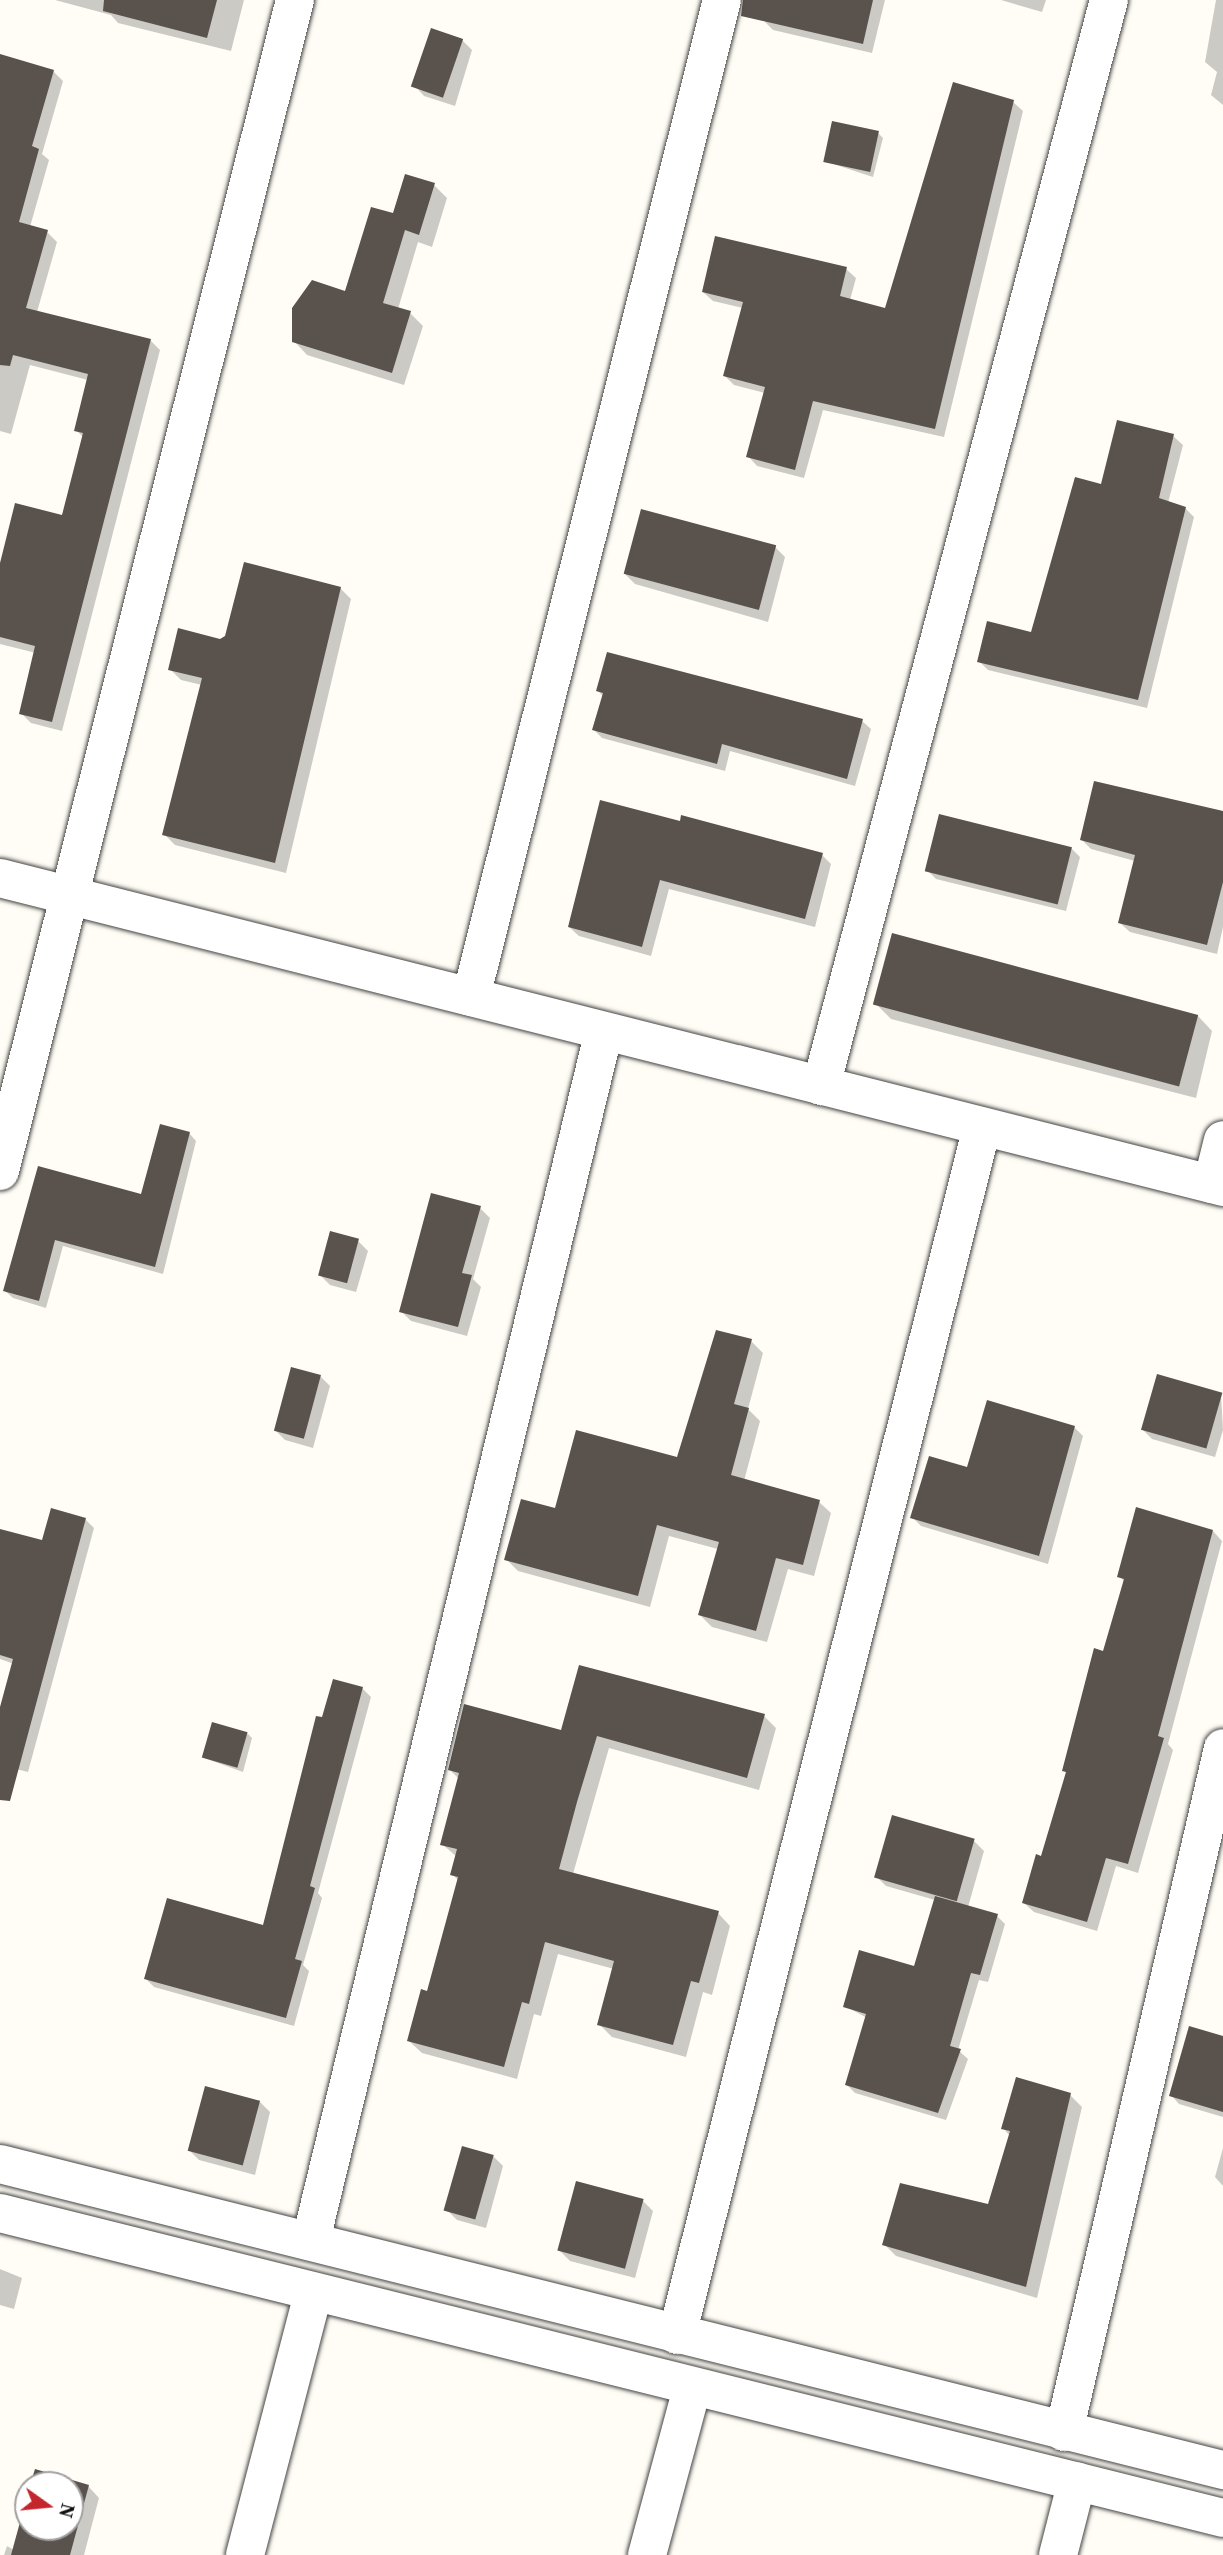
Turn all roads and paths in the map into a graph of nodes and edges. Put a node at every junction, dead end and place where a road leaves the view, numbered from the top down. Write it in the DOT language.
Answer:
graph roads {
  1 [pos="295,0"];
  2 [pos="722,0"];
  3 [pos="1109,0"];
  4 [pos="0,878"];
  5 [pos="69,898"];
  6 [pos="471,997"];
  7 [pos="604,1031"];
  8 [pos="821,1086"];
  9 [pos="982,1127"];
  10 [pos="1223,1140"];
  11 [pos="0,1171"];
  12 [pos="1217,1186"];
  13 [pos="1223,1748"];
  14 [pos="0,2164"];
  15 [pos="0,2213"];
  16 [pos="311,2240"];
  17 [pos="313,2294"];
  18 [pos="677,2335"];
  19 [pos="692,2388"];
  20 [pos="1064,2432"];
  21 [pos="1223,2470"];
  22 [pos="1077,2481"];
  23 [pos="1223,2518"];
  24 [pos="245,2555"];
  25 [pos="647,2555"];
  26 [pos="1058,2555"];
  1 -- 5 [label="street"];
  2 -- 6 [label="street"];
  3 -- 8 [label="street"];
  4 -- 5 [label="street"];
  5 -- 6 [label="street"];
  5 -- 11 [label="street"];
  6 -- 7 [label="street"];
  7 -- 8 [label="street"];
  7 -- 16 [label="street"];
  8 -- 9 [label="street"];
  9 -- 12 [label="street"];
  9 -- 18 [label="street"];
  10 -- 12 [label="street"];
  13 -- 20 [label="street"];
  14 -- 16 [label="street"];
  15 -- 17 [label="street"];
  16 -- 18 [label="street"];
  17 -- 19 [label="street"];
  17 -- 24 [label="street"];
  18 -- 20 [label="street"];
  19 -- 22 [label="street"];
  19 -- 25 [label="street"];
  20 -- 21 [label="street"];
  22 -- 23 [label="street"];
  22 -- 26 [label="street"];
}
